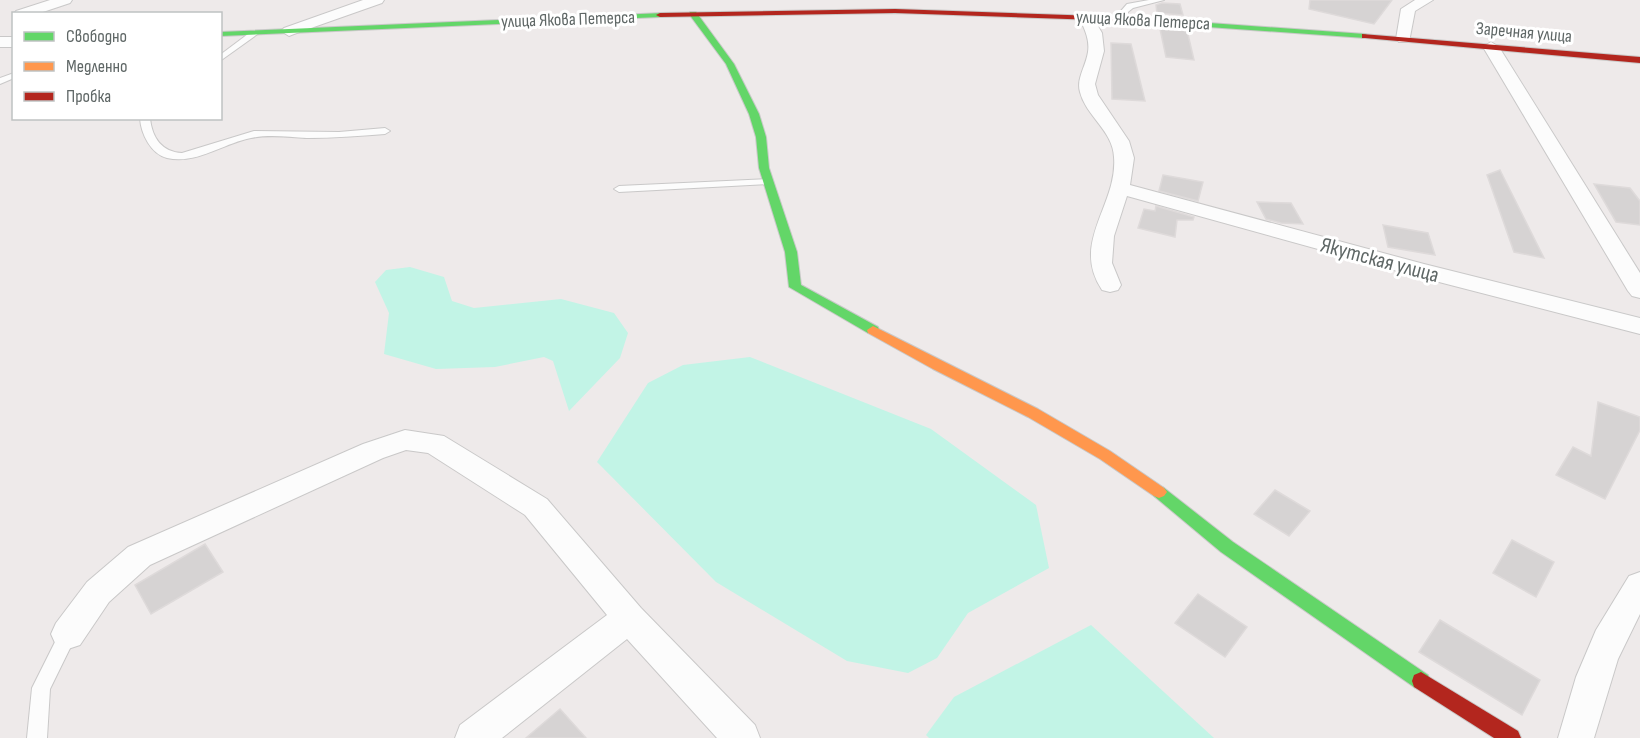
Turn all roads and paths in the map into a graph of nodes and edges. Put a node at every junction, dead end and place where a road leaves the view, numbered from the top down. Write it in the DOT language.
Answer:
graph roads {
  1 [pos="65,0"];
  2 [pos="377,0"];
  3 [pos="1160,0"];
  4 [pos="1425,0"];
  5 [pos="27,12"];
  6 [pos="693,14"];
  7 [pos="1086,17"];
  8 [pos="1126,19"];
  9 [pos="289,31"];
  10 [pos="255,33"];
  11 [pos="222,34"];
  12 [pos="1404,39"];
  13 [pos="1491,47"];
  14 [pos="222,58"];
  15 [pos="1640,60"];
  16 [pos="146,120"];
  17 [pos="385,131"];
  18 [pos="767,182"];
  19 [pos="1120,188"];
  20 [pos="620,189"];
  21 [pos="1110,285"];
  22 [pos="1640,291"];
  23 [pos="1640,326"];
  24 [pos="1640,586"];
  25 [pos="629,618"];
  26 [pos="68,634"];
  27 [pos="37,738"];
  28 [pos="472,738"];
  29 [pos="742,738"];
  30 [pos="1511,738"];
  31 [pos="1576,738"];
  1 -- 5 [label="street"];
  2 -- 9 [label="street"];
  3 -- 8 [label="lane"];
  4 -- 12 [label="street"];
  6 -- 7 [label="street, улица Якова Петерса"];
  6 -- 9 [label="street, улица Якова Петерса"];
  6 -- 18 [label="street"];
  7 -- 8 [label="street, улица Якова Петерса"];
  7 -- 19 [label="street"];
  8 -- 12 [label="street, улица Якова Петерса"];
  9 -- 10 [label="street, улица Якова Петерса"];
  10 -- 11 [label="street, улица Якова Петерса"];
  10 -- 14 [label="lane"];
  12 -- 13 [label="street, Заречная улица"];
  13 -- 15 [label="street, Заречная улица"];
  13 -- 22 [label="street"];
  16 -- 17 [label="lane"];
  18 -- 20 [label="lane"];
  18 -- 30 [label="street"];
  19 -- 21 [label="street"];
  19 -- 23 [label="street, Якутская улица"];
  24 -- 31 [label="street"];
  25 -- 26 [label="street"];
  25 -- 28 [label="street"];
  25 -- 29 [label="street"];
  26 -- 27 [label="lane"];
}
